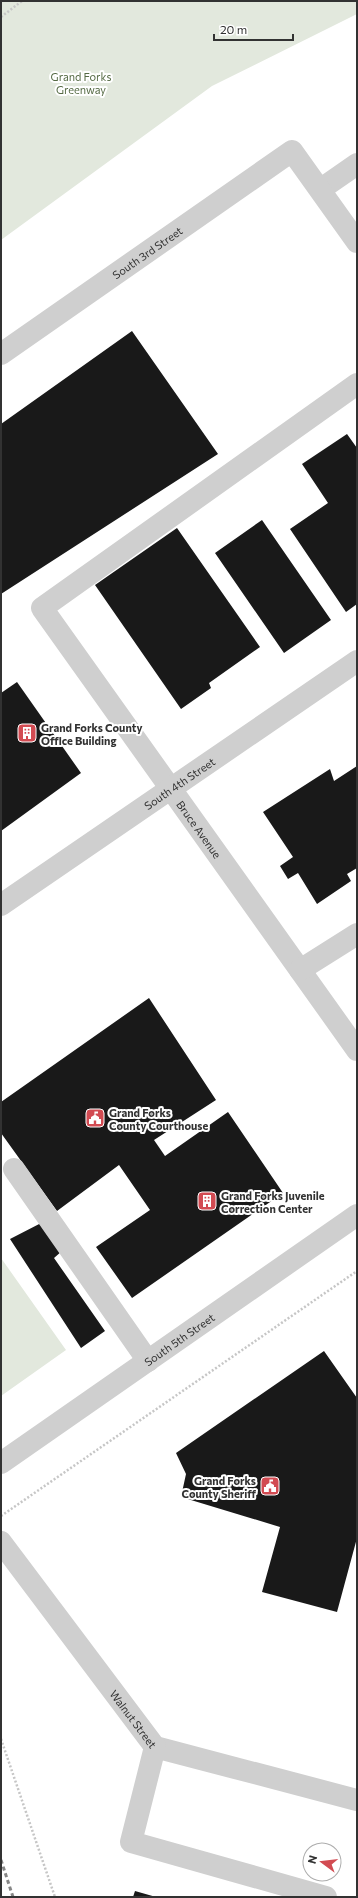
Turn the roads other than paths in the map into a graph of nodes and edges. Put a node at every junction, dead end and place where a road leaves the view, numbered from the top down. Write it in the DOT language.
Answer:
graph roads {
  1 [pos="357,164"];
  2 [pos="321,189"];
  3 [pos="357,242"];
  4 [pos="1,354"];
  5 [pos="357,384"];
  6 [pos="357,662"];
  7 [pos="170,788"];
  8 [pos="1,905"];
  9 [pos="357,934"];
  10 [pos="300,970"];
  11 [pos="357,1050"];
  12 [pos="14,1169"];
  13 [pos="357,1215"];
  14 [pos="148,1361"];
  15 [pos="1,1463"];
  16 [pos="1,1542"];
  17 [pos="155,1747"];
  18 [pos="357,1800"];
  19 [pos="326,1897"];
  1 -- 2 [label="street"];
  2 -- 3 [label="street"];
  2 -- 4 [label="street, South 3rd Street"];
  5 -- 7 [label="street, Bruce Avenue"];
  6 -- 7 [label="street, South 4th Street"];
  7 -- 8 [label="street, South 4th Street"];
  7 -- 10 [label="street, Bruce Avenue"];
  9 -- 10 [label="street"];
  10 -- 11 [label="street, Bruce Avenue"];
  12 -- 14 [label="street"];
  13 -- 14 [label="street, South 5th Street"];
  14 -- 15 [label="street, South 5th Street"];
  16 -- 17 [label="street, Walnut Street"];
  17 -- 18 [label="street, Walnut Street"];
  17 -- 19 [label="street"];
}
